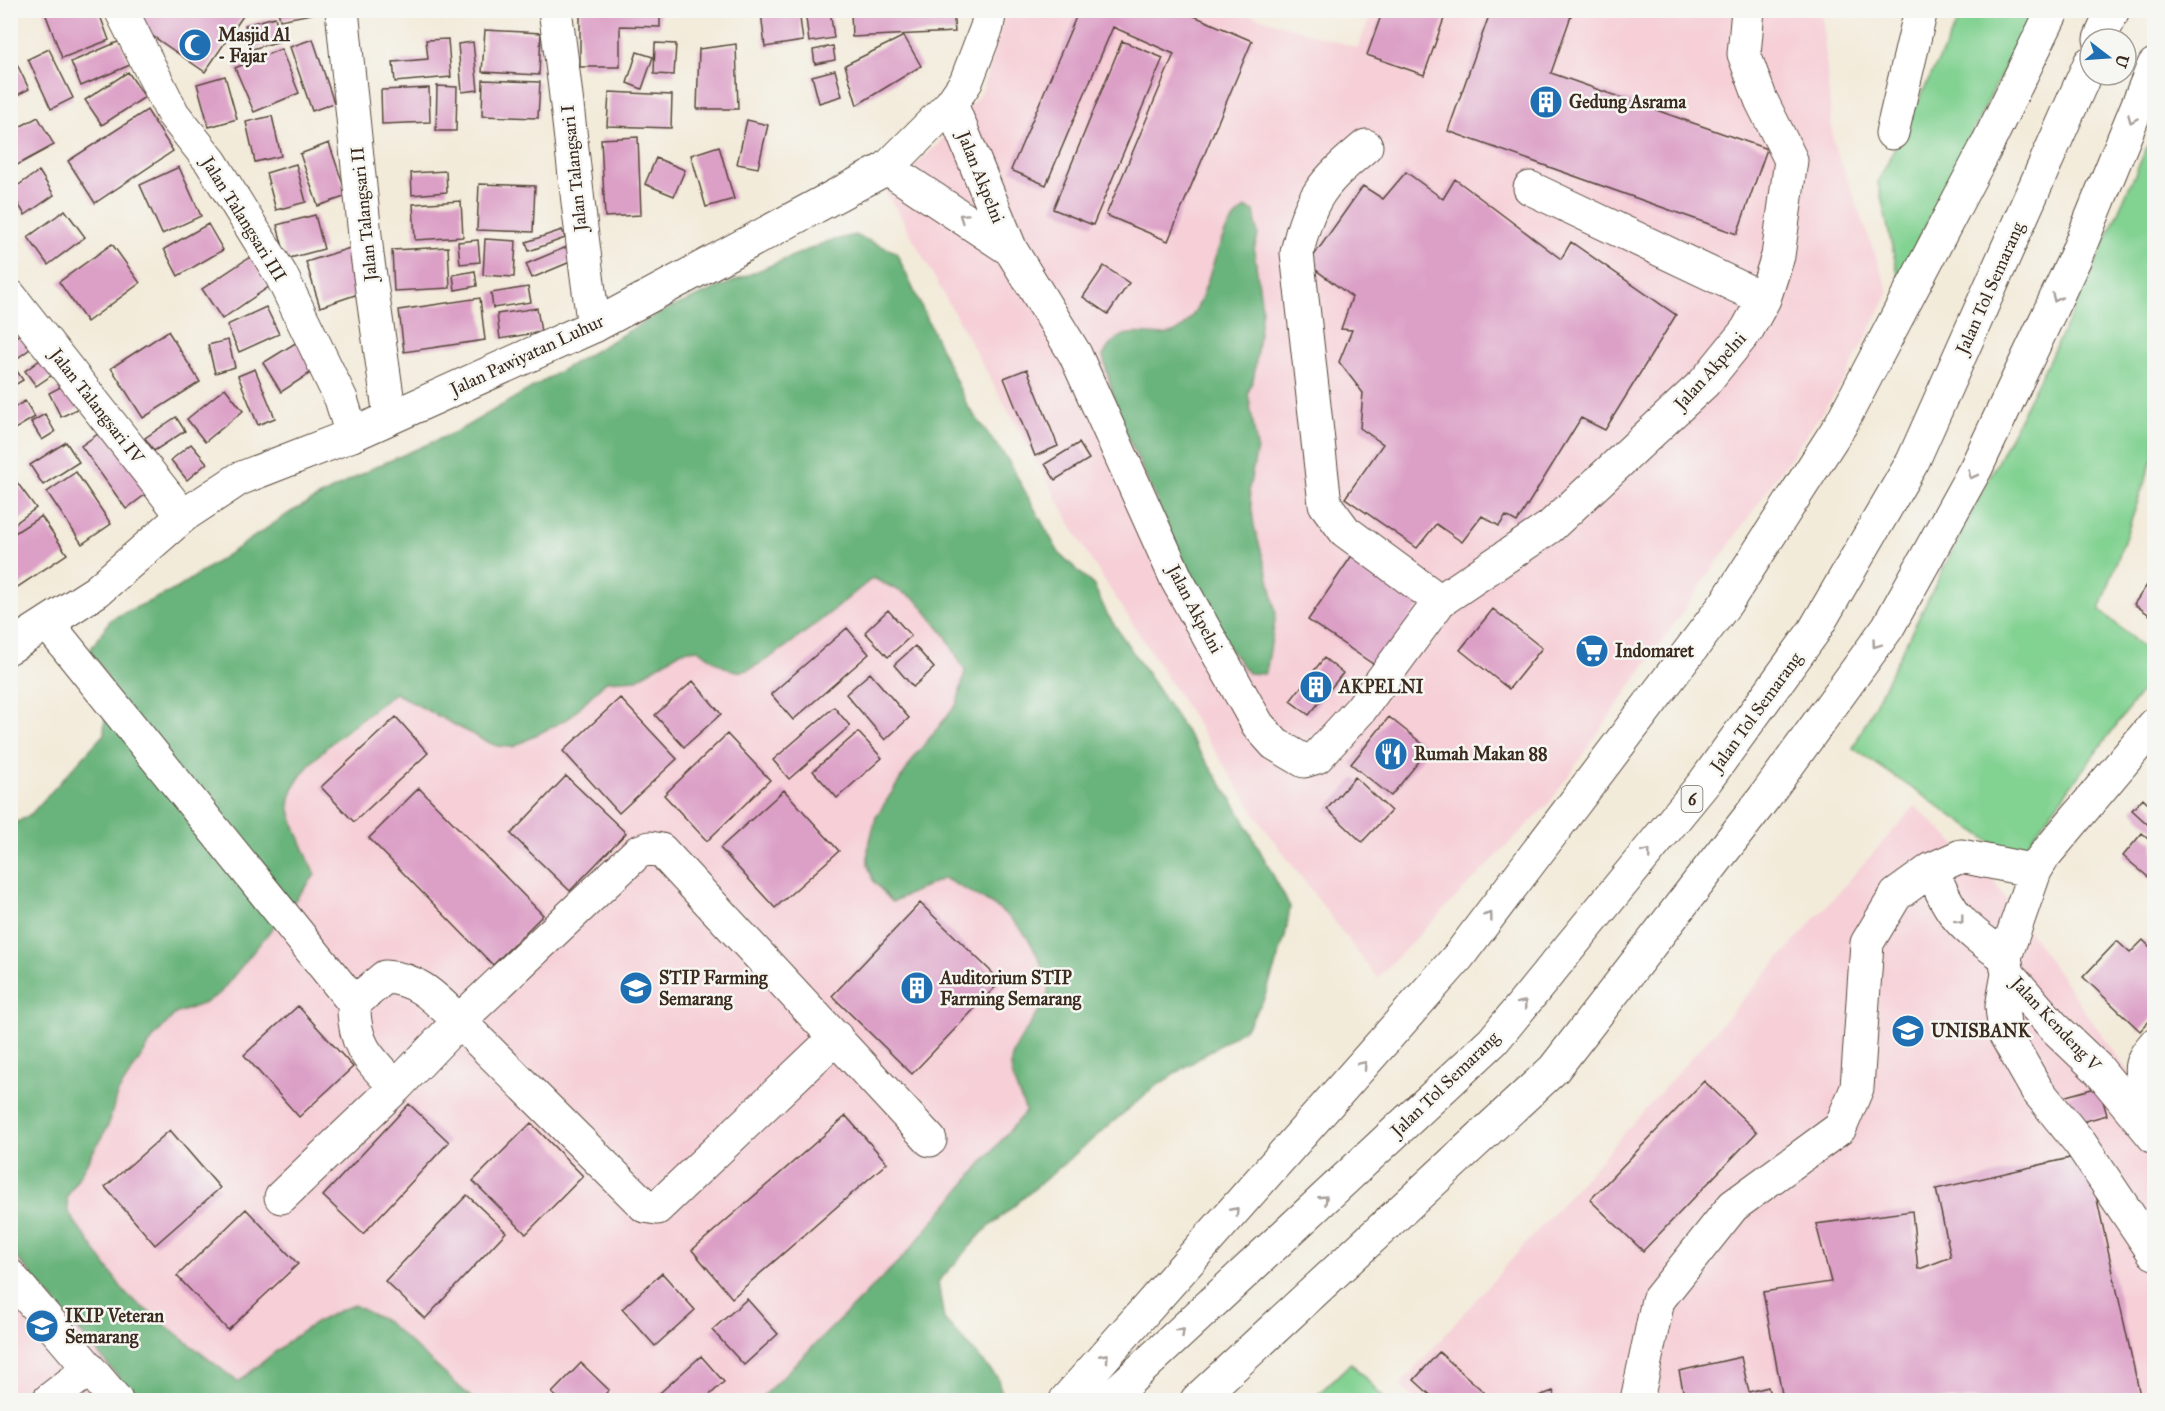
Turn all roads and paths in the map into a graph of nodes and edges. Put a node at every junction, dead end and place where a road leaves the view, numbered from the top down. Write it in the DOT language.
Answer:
graph roads {
  1 [pos="121,10"];
  2 [pos="342,10"];
  3 [pos="555,10"];
  4 [pos="990,10"];
  5 [pos="1748,10"];
  6 [pos="1922,10"];
  7 [pos="2053,10"];
  8 [pos="2113,10"];
  9 [pos="2105,27"];
  10 [pos="2154,65"];
  11 [pos="2079,87"];
  12 [pos="951,104"];
  13 [pos="1892,133"];
  14 [pos="1366,146"];
  15 [pos="887,168"];
  16 [pos="1530,188"];
  17 [pos="1011,250"];
  18 [pos="10,296"];
  19 [pos="1764,299"];
  20 [pos="594,326"];
  21 [pos="373,425"];
  22 [pos="183,516"];
  23 [pos="1440,601"];
  24 [pos="48,624"];
  25 [pos="11,645"];
  26 [pos="2154,725"];
  27 [pos="1932,869"];
  28 [pos="2035,871"];
  29 [pos="2007,965"];
  30 [pos="354,1003"];
  31 [pos="459,1021"];
  32 [pos="836,1037"];
  33 [pos="2150,1050"];
  34 [pos="396,1087"];
  35 [pos="2154,1094"];
  36 [pos="2154,1137"];
  37 [pos="930,1140"];
  38 [pos="281,1197"];
  39 [pos="2154,1252"];
  40 [pos="10,1276"];
  41 [pos="89,1369"];
  42 [pos="48,1401"];
  43 [pos="116,1401"];
  44 [pos="1066,1401"];
  45 [pos="1108,1401"];
  46 [pos="1197,1401"];
  47 [pos="1637,1401"];
  1 -- 21 [label="main road, Jalan Talangsari III"];
  2 -- 21 [label="main road, Jalan Talangsari II"];
  3 -- 20 [label="main road, Jalan Talangsari I"];
  4 -- 12 [label="main road, Jalan Pawiyatan Luhur"];
  5 -- 19 [label="main road, Jalan Akpelni"];
  6 -- 13 [label="main road"];
  44 -- 7 [label="main road, one-way"];
  8 -- 9 [label="main road"];
  10 -- 46 [label="main road, one-way"];
  45 -- 11 [label="main road, Jalan Tol Semarang / 6, one-way"];
  12 -- 15 [label="main road, Jalan Pawiyatan Luhur"];
  12 -- 17 [label="main road, Jalan Akpelni"];
  14 -- 23 [label="main road"];
  17 -- 15 [label="main road, Jalan Akpelni, one-way"];
  15 -- 20 [label="main road, Jalan Pawiyatan Luhur"];
  16 -- 19 [label="main road"];
  17 -- 23 [label="main road, Jalan Akpelni"];
  18 -- 22 [label="main road, Jalan Talangsari IV"];
  19 -- 23 [label="main road, Jalan Akpelni"];
  20 -- 21 [label="main road, Jalan Pawiyatan Luhur"];
  21 -- 22 [label="main road, Jalan Pawiyatan Luhur"];
  22 -- 24 [label="main road, Jalan Pawiyatan Luhur"];
  24 -- 25 [label="main road, Jalan Pawiyatan Luhur"];
  24 -- 30 [label="main road"];
  26 -- 28 [label="main road, Jalan Kendeng V"];
  27 -- 28 [label="main road"];
  27 -- 29 [label="main road, one-way"];
  27 -- 47 [label="main road"];
  28 -- 29 [label="main road, Jalan Kendeng V"];
  29 -- 36 [label="main road, Jalan Kendeng V"];
  29 -- 39 [label="main road"];
  30 -- 31 [label="main road"];
  30 -- 34 [label="main road"];
  31 -- 32 [label="main road"];
  31 -- 32 [label="main road"];
  31 -- 34 [label="main road"];
  32 -- 37 [label="main road"];
  33 -- 35 [label="main road"];
  34 -- 38 [label="main road"];
  40 -- 41 [label="main road"];
  41 -- 42 [label="main road"];
  41 -- 43 [label="main road"];
}
